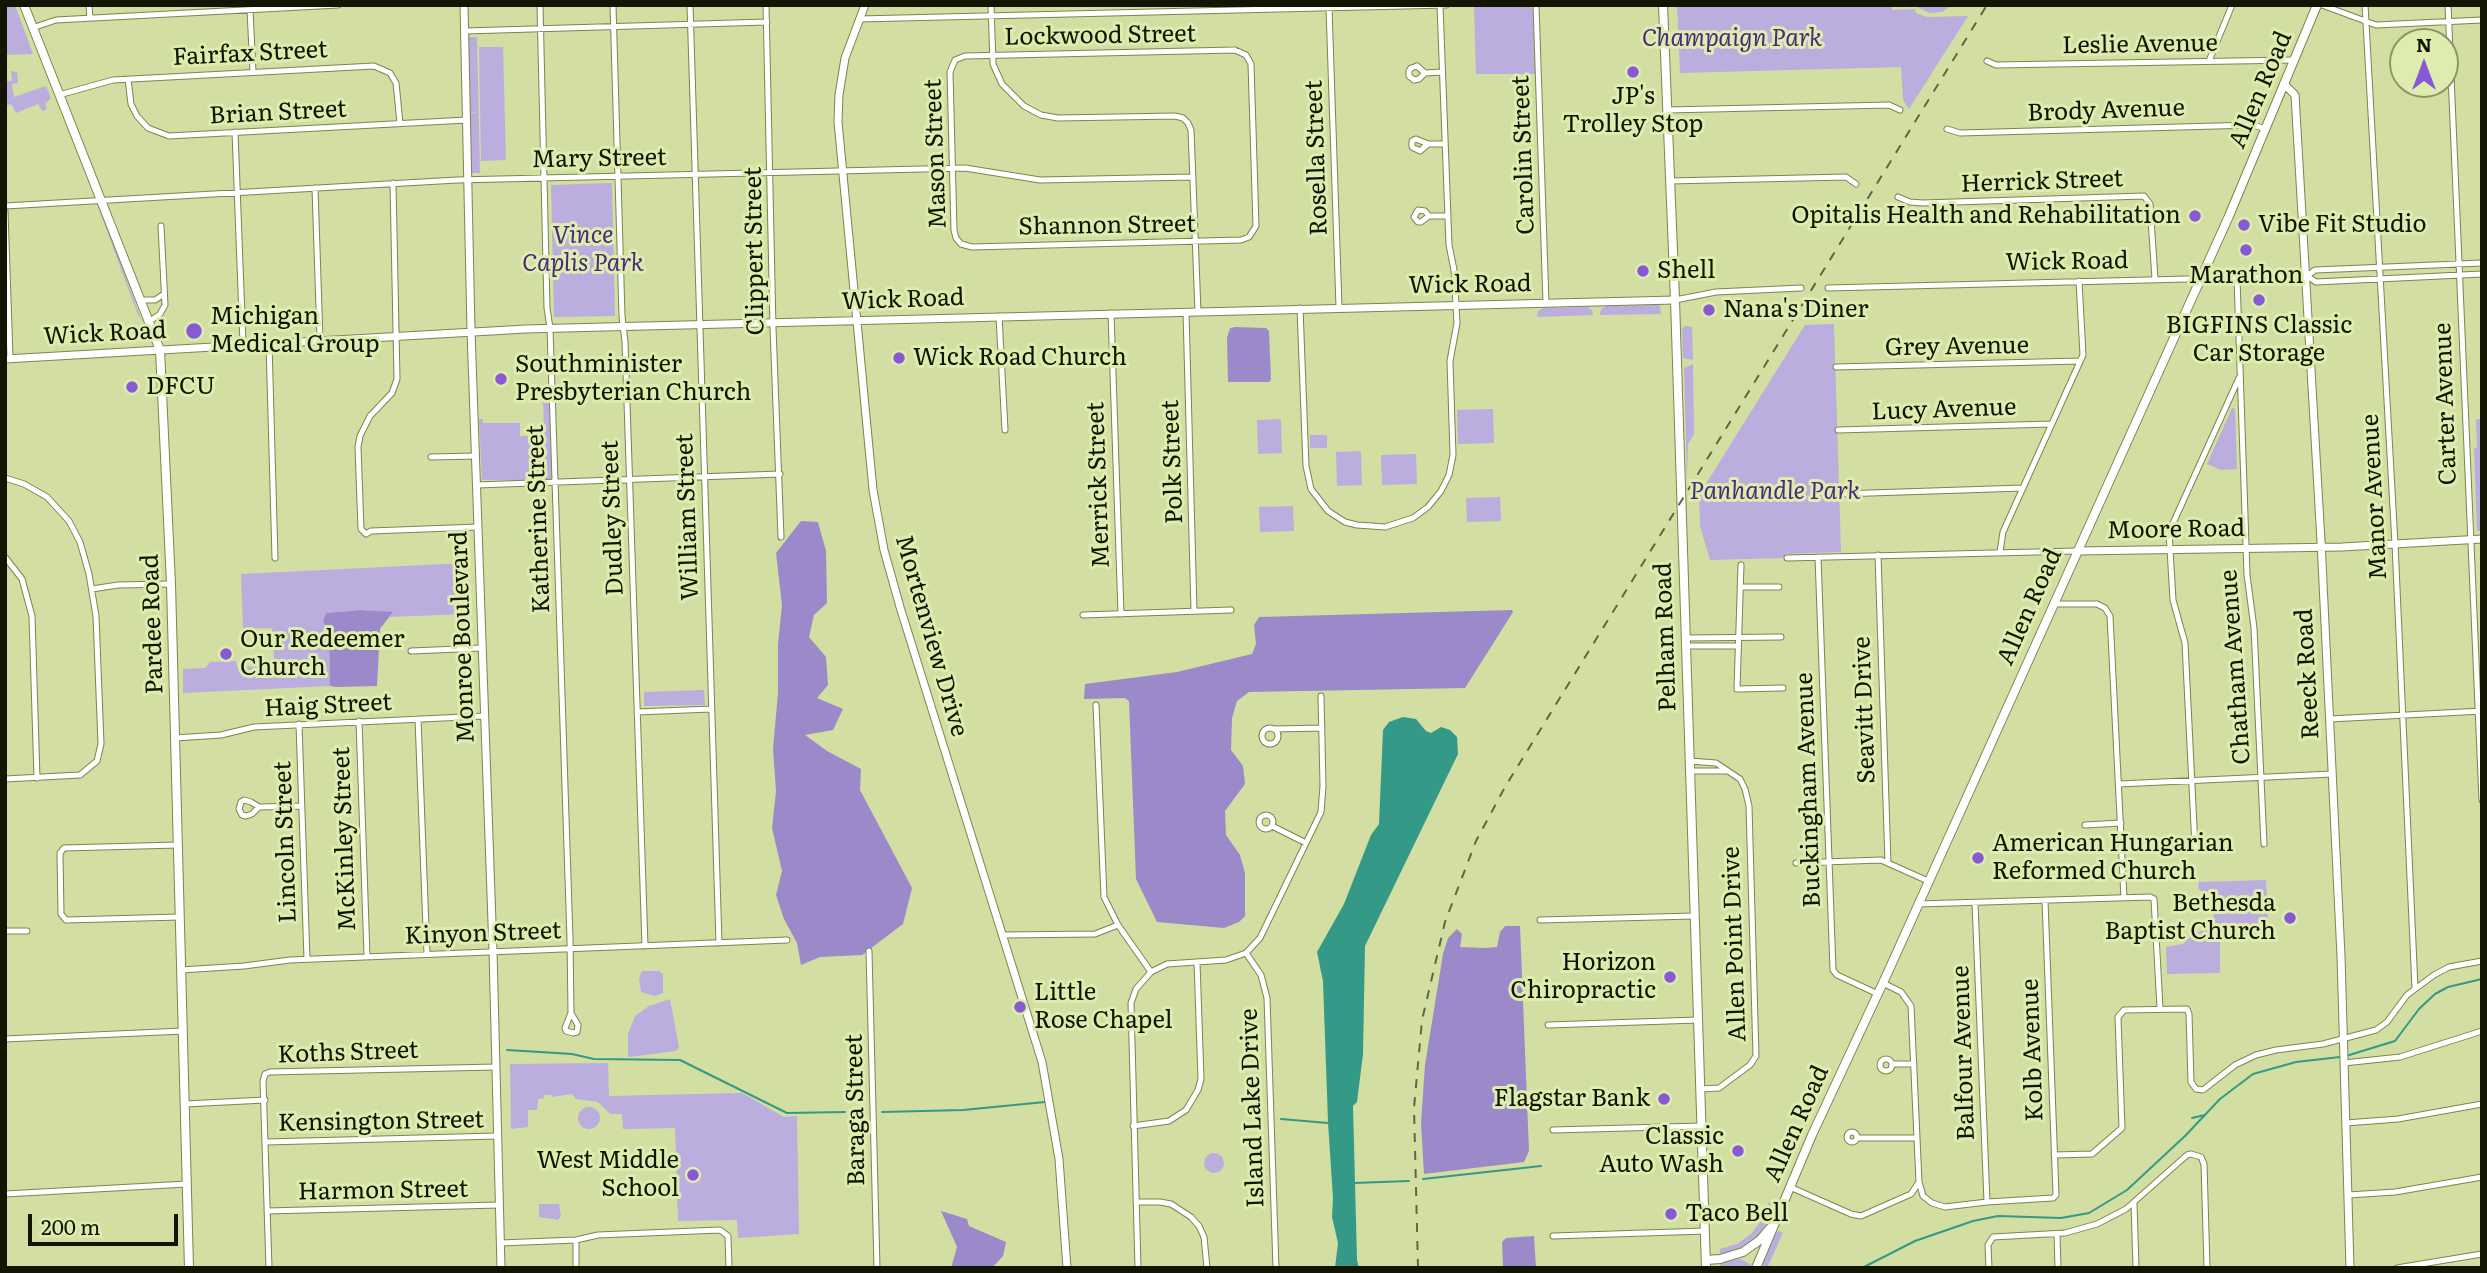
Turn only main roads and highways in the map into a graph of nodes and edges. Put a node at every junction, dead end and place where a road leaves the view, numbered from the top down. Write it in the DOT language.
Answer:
graph roads {
  1 [pos="24,5"];
  2 [pos="1663,5"];
  3 [pos="2319,5"];
  4 [pos="1775,1223"];
  5 [pos="1738,1254"];
  6 [pos="1706,1264"];
  7 [pos="1757,1267"];
  8 [pos="189,1268"];
  1 -- 8 [label="main road, Pardee Road"];
  2 -- 6 [label="main road, Pelham Road"];
  3 -- 4 [label="main road, Allen Road"];
  4 -- 5 [label="main road, Allen Road"];
  4 -- 7 [label="main road, Allen Road"];
  5 -- 6 [label="main road, Allen Road"];
  5 -- 7 [label="main road"];
}
